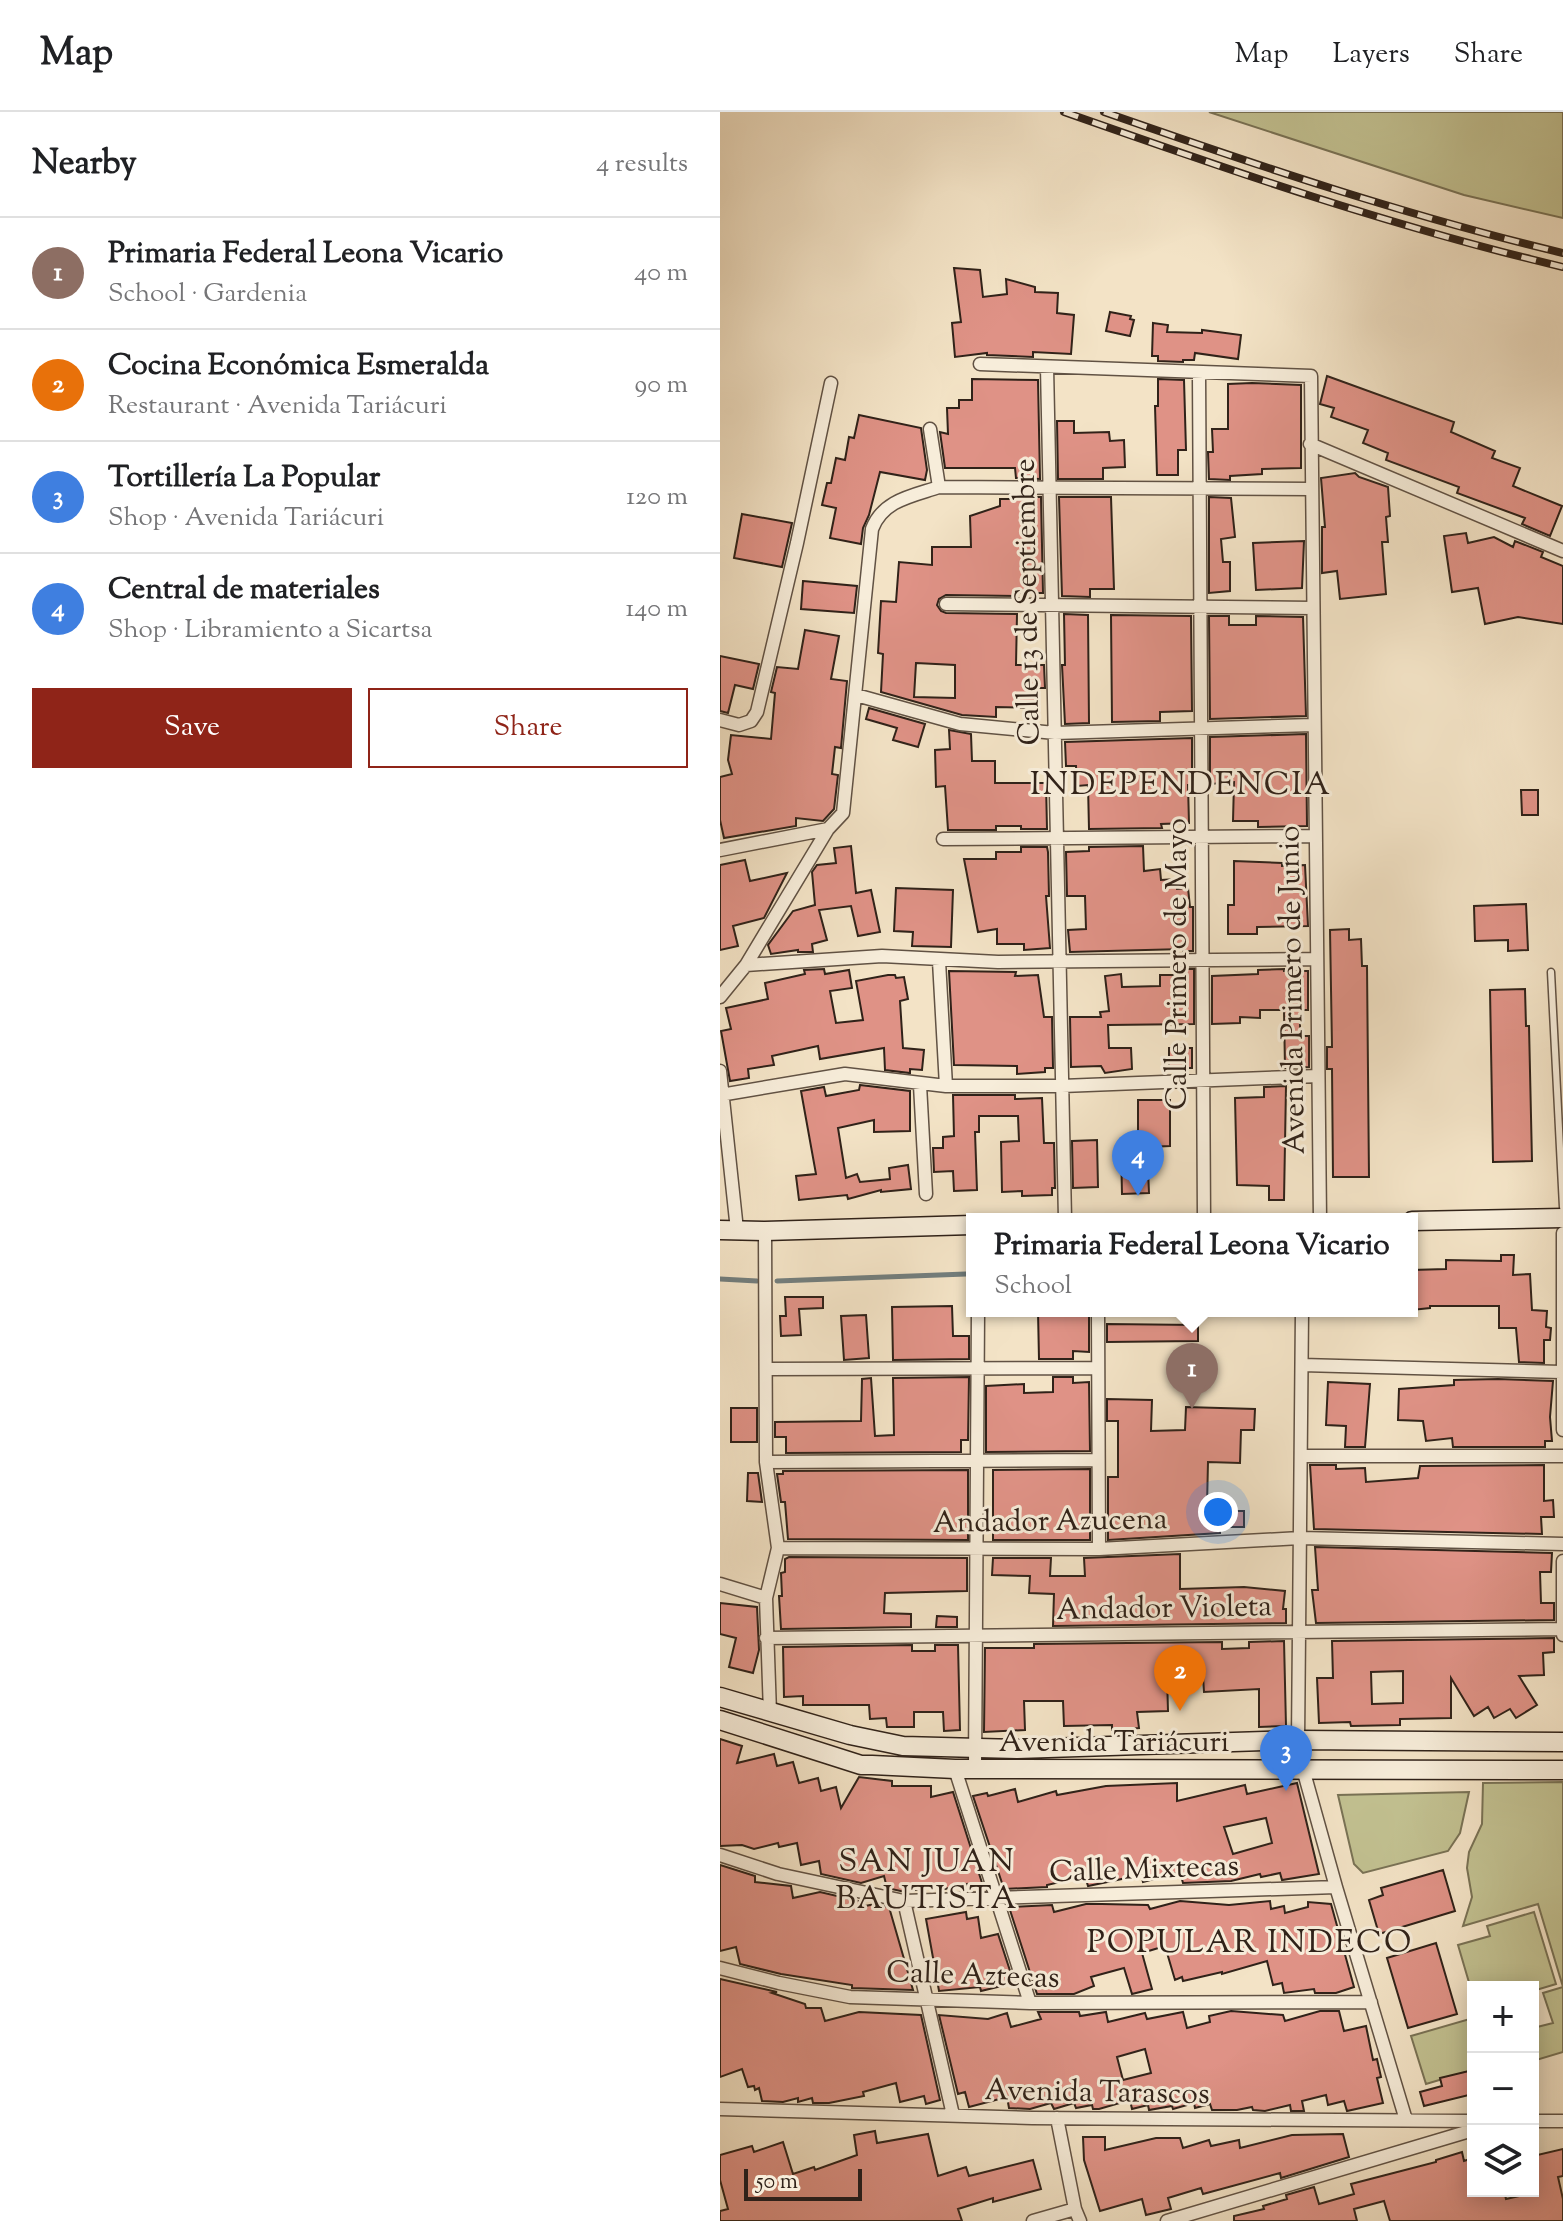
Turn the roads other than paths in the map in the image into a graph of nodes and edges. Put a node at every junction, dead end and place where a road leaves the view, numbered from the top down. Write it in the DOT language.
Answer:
graph roads {
  1 [pos="980,364"];
  2 [pos="1047,367"];
  3 [pos="1199,374"];
  4 [pos="831,383"];
  5 [pos="930,429"];
  6 [pos="1310,444"];
  7 [pos="939,487"];
  8 [pos="1050,487"];
  9 [pos="1200,488"];
  10 [pos="1311,489"];
  11 [pos="1563,551"];
  12 [pos="946,604"];
  13 [pos="1052,605"];
  14 [pos="1200,607"];
  15 [pos="1312,608"];
  16 [pos="856,695"];
  17 [pos="720,720"];
  18 [pos="1313,725"];
  19 [pos="1201,727"];
  20 [pos="1055,733"];
  21 [pos="828,829"];
  22 [pos="1315,836"];
  23 [pos="1202,837"];
  24 [pos="1057,838"];
  25 [pos="943,839"];
  26 [pos="720,850"];
  27 [pos="1316,959"];
  28 [pos="1201,960"];
  29 [pos="939,961"];
  30 [pos="1058,962"];
  31 [pos="746,965"];
  32 [pos="1551,972"];
  33 [pos="720,997"];
  34 [pos="720,1071"];
  35 [pos="1318,1076"];
  36 [pos="1203,1082"];
  37 [pos="920,1085"];
  38 [pos="946,1086"];
  39 [pos="1062,1086"];
  40 [pos="722,1094"];
  41 [pos="926,1194"];
  42 [pos="1563,1207"];
  43 [pos="1065,1213"];
  44 [pos="1204,1213"];
  45 [pos="1320,1213"];
  46 [pos="1563,1218"];
  47 [pos="1418,1221"];
  48 [pos="966,1225"];
  49 [pos="728,1230"];
  50 [pos="765,1231"];
  51 [pos="1563,1233"];
  52 [pos="1562,1264"];
  53 [pos="978,1317"];
  54 [pos="1098,1317"];
  55 [pos="1302,1317"];
  56 [pos="1302,1365"];
  57 [pos="1097,1368"];
  58 [pos="766,1369"];
  59 [pos="977,1370"];
  60 [pos="1561,1372"];
  61 [pos="1563,1430"];
  62 [pos="1301,1456"];
  63 [pos="1563,1456"];
  64 [pos="1097,1460"];
  65 [pos="766,1462"];
  66 [pos="977,1462"];
  67 [pos="1300,1538"];
  68 [pos="1563,1544"];
  69 [pos="778,1548"];
  70 [pos="975,1548"];
  71 [pos="1099,1549"];
  72 [pos="1563,1561"];
  73 [pos="1563,1583"];
  74 [pos="720,1584"];
  75 [pos="766,1598"];
  76 [pos="1563,1629"];
  77 [pos="1298,1631"];
  78 [pos="976,1635"];
  79 [pos="1563,1635"];
  80 [pos="766,1638"];
  81 [pos="720,1697"];
  82 [pos="770,1713"];
  83 [pos="720,1720"];
  84 [pos="1298,1740"];
  85 [pos="1563,1742"];
  86 [pos="975,1759"];
  87 [pos="955,1769"];
  88 [pos="1303,1769"];
  89 [pos="1563,1770"];
  90 [pos="720,1855"];
  91 [pos="1336,1887"];
  92 [pos="998,1899"];
  93 [pos="904,1901"];
  94 [pos="720,1968"];
  95 [pos="928,1999"];
  96 [pos="1371,2002"];
  97 [pos="1030,2003"];
  98 [pos="720,2109"];
  99 [pos="953,2115"];
  100 [pos="1057,2118"];
  101 [pos="1406,2120"];
  102 [pos="1467,2121"];
  103 [pos="1539,2121"];
  104 [pos="1563,2121"];
  105 [pos="1467,2132"];
  106 [pos="1078,2215"];
  107 [pos="1033,2221"];
  108 [pos="1167,2221"];
  1 -- 2 [label="street"];
  2 -- 3 [label="street"];
  2 -- 8 [label="street, Calle 13 de Septiembre"];
  3 -- 6 [label="street, Avenida Primero de Junio"];
  3 -- 9 [label="street, Calle Primero de Mayo"];
  4 -- 17 [label="street"];
  5 -- 7 [label="street"];
  6 -- 10 [label="street, Avenida Primero de Junio"];
  6 -- 11 [label="street"];
  7 -- 8 [label="street"];
  7 -- 16 [label="street"];
  8 -- 9 [label="street"];
  8 -- 13 [label="street, Calle 13 de Septiembre"];
  9 -- 10 [label="street"];
  9 -- 14 [label="street, Calle Primero de Mayo"];
  10 -- 15 [label="street, Avenida Primero de Junio"];
  12 -- 13 [label="street"];
  13 -- 14 [label="street"];
  13 -- 20 [label="street, Calle 13 de Septiembre"];
  14 -- 15 [label="street"];
  14 -- 19 [label="street, Calle Primero de Mayo"];
  15 -- 18 [label="street, Avenida Primero de Junio"];
  16 -- 20 [label="street"];
  16 -- 21 [label="street"];
  18 -- 19 [label="street"];
  18 -- 22 [label="street, Avenida Primero de Junio"];
  19 -- 20 [label="street"];
  19 -- 23 [label="street, Calle Primero de Mayo"];
  20 -- 24 [label="street, Calle 13 de Septiembre"];
  21 -- 26 [label="street"];
  21 -- 31 [label="street"];
  22 -- 23 [label="street"];
  22 -- 27 [label="street, Avenida Primero de Junio"];
  23 -- 24 [label="street"];
  23 -- 28 [label="street, Calle Primero de Mayo"];
  24 -- 25 [label="street"];
  24 -- 30 [label="street, Calle 13 de Septiembre"];
  27 -- 28 [label="street"];
  27 -- 35 [label="street, Avenida Primero de Junio"];
  28 -- 30 [label="street"];
  28 -- 36 [label="street, Calle Primero de Mayo"];
  29 -- 30 [label="street"];
  29 -- 31 [label="street"];
  29 -- 38 [label="street"];
  30 -- 39 [label="street, Calle 13 de Septiembre"];
  31 -- 33 [label="street"];
  32 -- 42 [label="lane"];
  34 -- 40 [label="street"];
  35 -- 36 [label="street"];
  35 -- 45 [label="street, Avenida Primero de Junio"];
  36 -- 39 [label="street"];
  36 -- 44 [label="street, Calle Primero de Mayo"];
  37 -- 38 [label="street"];
  37 -- 40 [label="street"];
  37 -- 41 [label="street"];
  38 -- 39 [label="street"];
  39 -- 43 [label="street, Calle 13 de Septiembre"];
  40 -- 49 [label="street"];
  46 -- 47 [label="street"];
  48 -- 50 [label="street"];
  49 -- 50 [label="street"];
  50 -- 58 [label="street"];
  51 -- 52 [label="street"];
  52 -- 60 [label="street"];
  53 -- 59 [label="street"];
  54 -- 57 [label="street"];
  55 -- 56 [label="street"];
  56 -- 60 [label="street"];
  56 -- 62 [label="street"];
  57 -- 59 [label="street"];
  57 -- 64 [label="street"];
  58 -- 59 [label="street"];
  58 -- 65 [label="street"];
  59 -- 66 [label="street"];
  60 -- 61 [label="street"];
  62 -- 63 [label="street"];
  62 -- 67 [label="street"];
  64 -- 66 [label="street"];
  64 -- 71 [label="street"];
  65 -- 66 [label="street"];
  65 -- 69 [label="street"];
  66 -- 70 [label="street"];
  67 -- 68 [label="street, Andador Azucena"];
  67 -- 71 [label="street, Andador Azucena"];
  67 -- 77 [label="street"];
  69 -- 70 [label="street, Andador Azucena"];
  69 -- 75 [label="street"];
  70 -- 71 [label="street, Andador Azucena"];
  70 -- 78 [label="street"];
  72 -- 73 [label="street"];
  73 -- 76 [label="street"];
  74 -- 75 [label="street"];
  75 -- 80 [label="street"];
  76 -- 77 [label="street, Andador Violeta"];
  76 -- 79 [label="street"];
  77 -- 78 [label="street, Andador Violeta"];
  77 -- 84 [label="street"];
  78 -- 80 [label="street, Andador Violeta"];
  78 -- 86 [label="street"];
  80 -- 82 [label="street"];
  81 -- 82 [label="street, Avenida Tariácuri"];
  82 -- 86 [label="street, Avenida Tariácuri"];
  83 -- 87 [label="street, Avenida Tariácuri"];
  84 -- 85 [label="street, Avenida Tariácuri"];
  84 -- 86 [label="street, Avenida Tariácuri"];
  84 -- 88 [label="street"];
  86 -- 87 [label="street, Avenida Tariácuri"];
  86 -- 88 [label="street, Avenida Tariácuri"];
  87 -- 92 [label="street"];
  88 -- 89 [label="street, Avenida Tariácuri"];
  88 -- 91 [label="street"];
  90 -- 93 [label="street, Calle Mixtecas"];
  91 -- 92 [label="street, Calle Mixtecas"];
  91 -- 96 [label="street"];
  92 -- 93 [label="street, Calle Mixtecas"];
  92 -- 97 [label="street"];
  93 -- 95 [label="street"];
  94 -- 95 [label="street, Calle Aztecas"];
  95 -- 97 [label="street, Calle Aztecas"];
  95 -- 99 [label="street"];
  96 -- 97 [label="street, Calle Aztecas"];
  96 -- 101 [label="street"];
  98 -- 99 [label="street, Avenida Tarascos"];
  99 -- 100 [label="street, Avenida Tarascos"];
  100 -- 101 [label="street, Avenida Tarascos"];
  100 -- 106 [label="street"];
  101 -- 102 [label="street, Avenida Tarascos"];
  103 -- 104 [label="street"];
  105 -- 108 [label="street"];
  106 -- 107 [label="street"];
}
